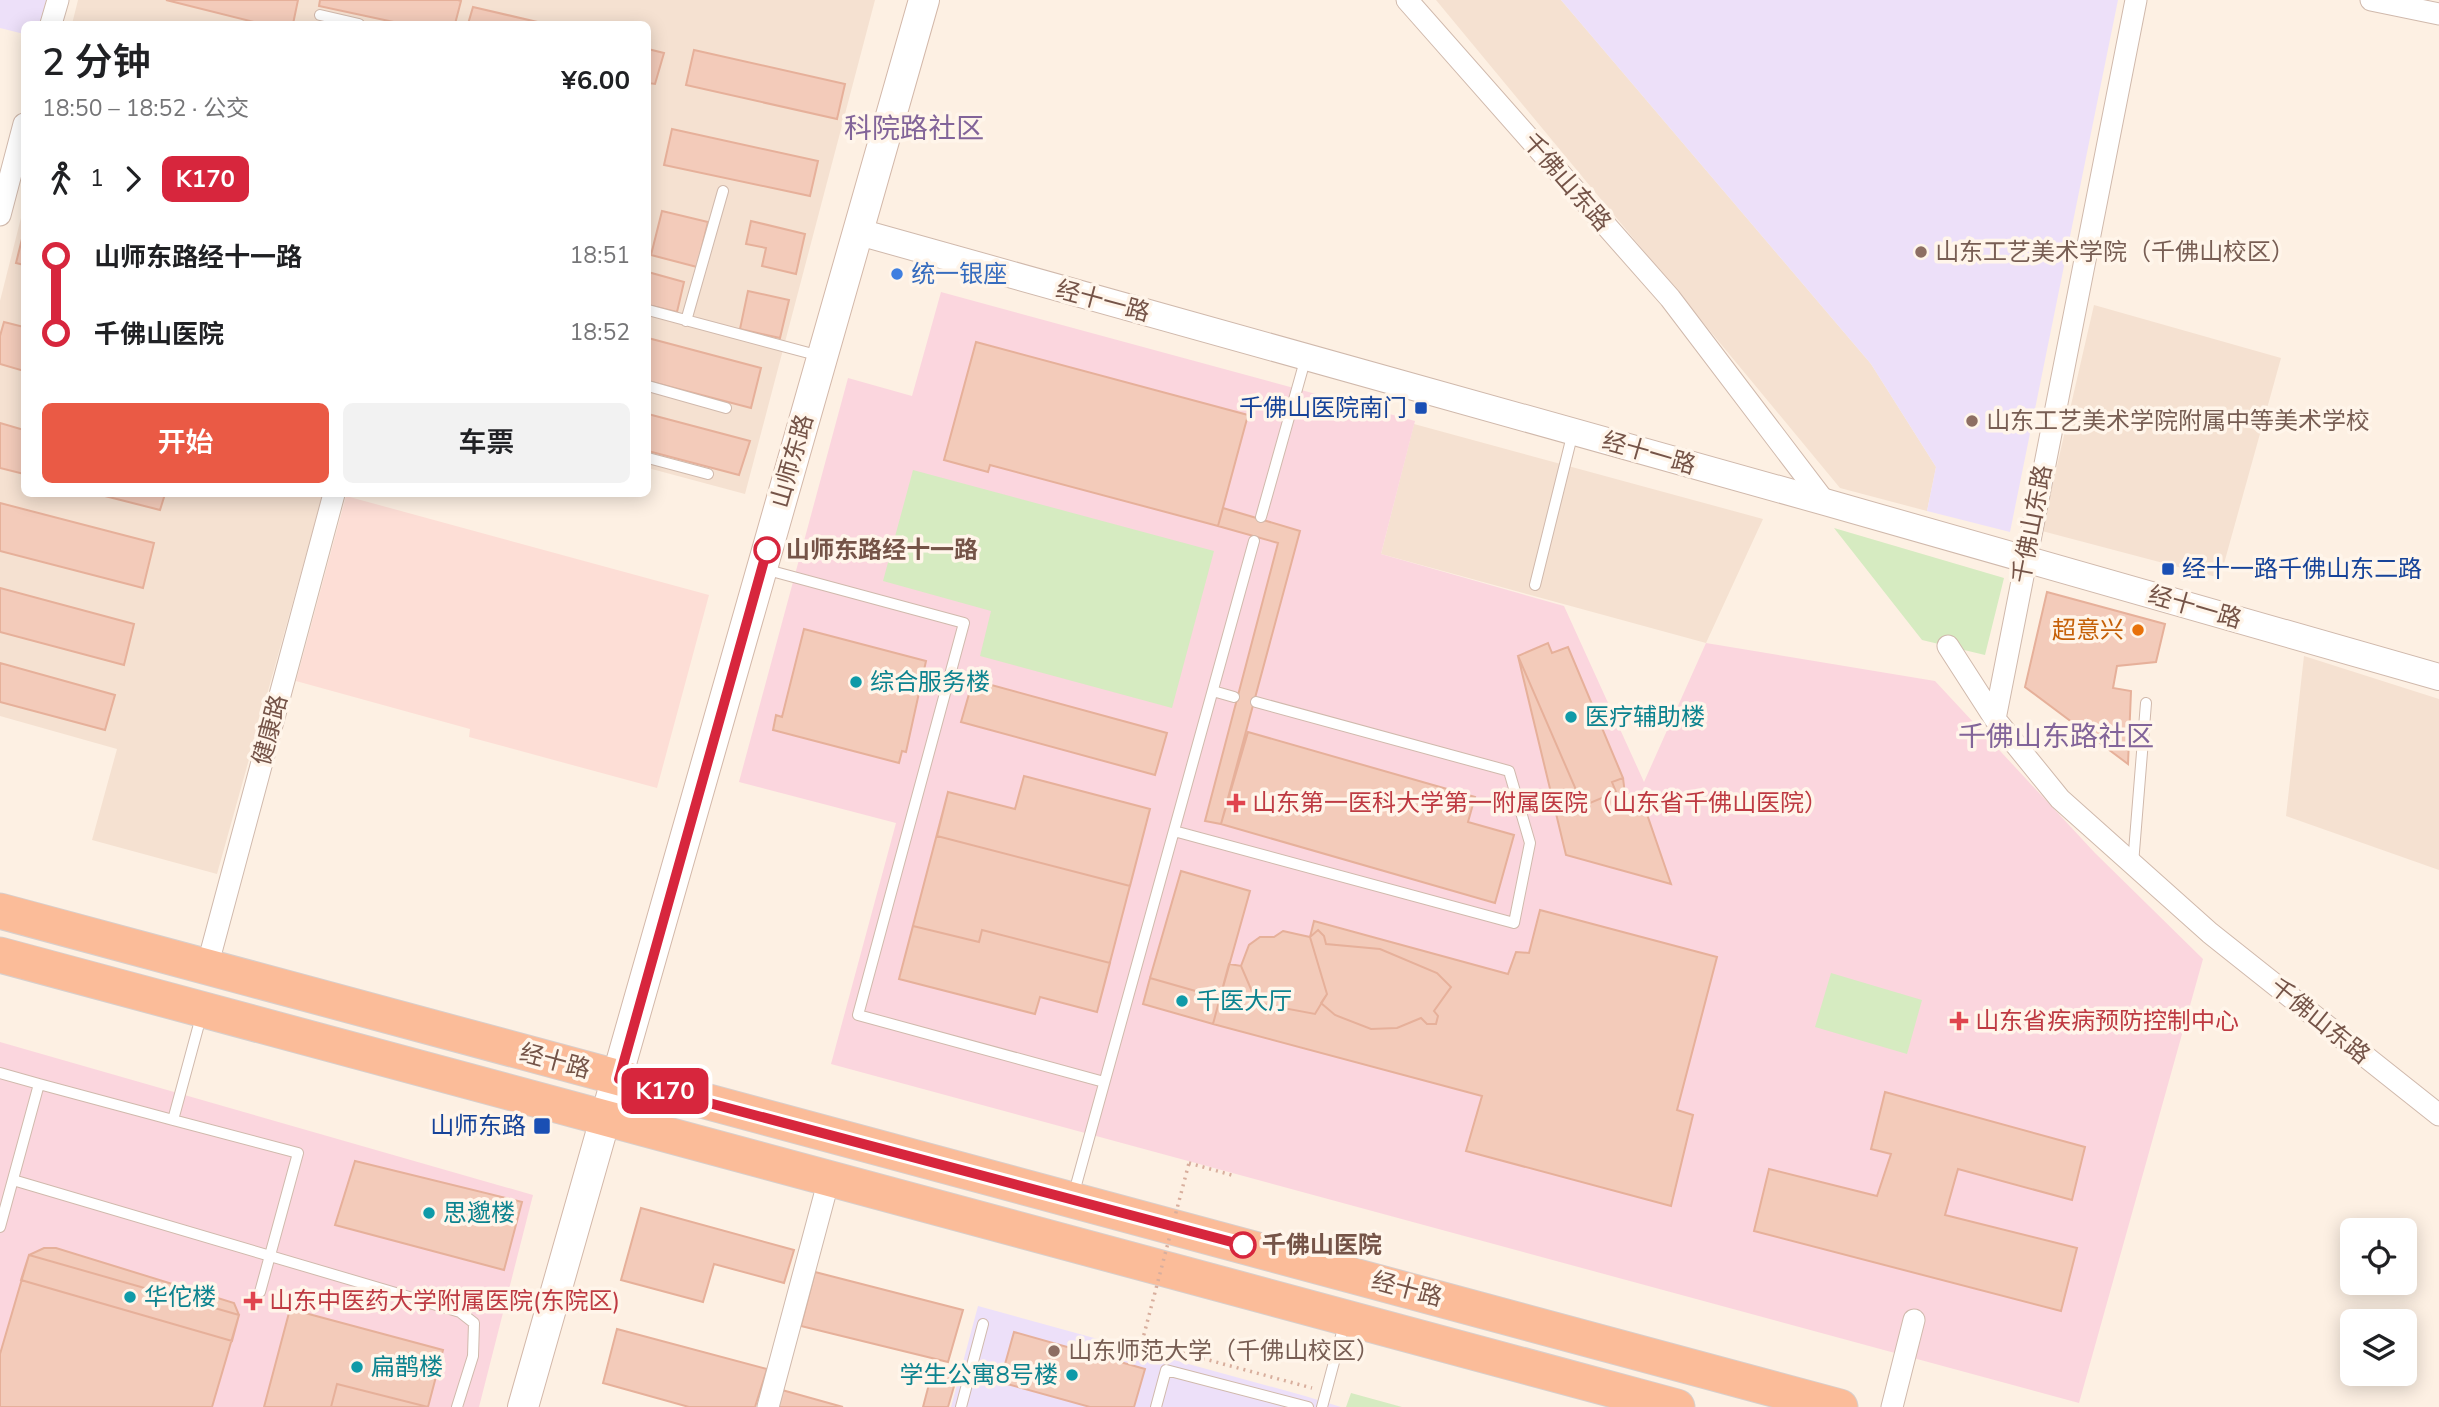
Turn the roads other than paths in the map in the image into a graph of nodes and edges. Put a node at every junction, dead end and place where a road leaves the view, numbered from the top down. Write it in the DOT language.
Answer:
graph roads {
  1 [pos="58,0"];
  2 [pos="924,0"];
  3 [pos="1407,0"];
  4 [pos="2136,0"];
  5 [pos="2371,0"];
  6 [pos="2439,14"];
  7 [pos="320,15"];
  8 [pos="52,21"];
  9 [pos="346,21"];
  10 [pos="21,135"];
  11 [pos="723,191"];
  12 [pos="0,215"];
  13 [pos="859,232"];
  14 [pos="651,311"];
  15 [pos="686,321"];
  16 [pos="822,357"];
  17 [pos="1306,357"];
  18 [pos="651,387"];
  19 [pos="726,408"];
  20 [pos="1573,431"];
  21 [pos="651,459"];
  22 [pos="708,474"];
  23 [pos="333,497"];
  24 [pos="1825,502"];
  25 [pos="1261,517"];
  26 [pos="1254,541"];
  27 [pos="2025,559"];
  28 [pos="762,569"];
  29 [pos="1535,585"];
  30 [pos="1948,646"];
  31 [pos="2439,677"];
  32 [pos="1213,691"];
  33 [pos="1234,696"];
  34 [pos="1256,702"];
  35 [pos="2146,703"];
  36 [pos="1996,719"];
  37 [pos="1174,831"];
  38 [pos="2133,864"];
  39 [pos="0,911"];
  40 [pos="0,955"];
  41 [pos="207,967"];
  42 [pos="203,1010"];
  43 [pos="0,1073"];
  44 [pos="619,1079"];
  45 [pos="1104,1082"];
  46 [pos="38,1084"];
  47 [pos="2439,1115"];
  48 [pos="173,1120"];
  49 [pos="607,1120"];
  50 [pos="13,1180"];
  51 [pos="829,1180"];
  52 [pos="1071,1201"];
  53 [pos="0,1227"];
  54 [pos="270,1256"];
  55 [pos="260,1292"];
  56 [pos="1346,1318"];
  57 [pos="1914,1320"];
  58 [pos="983,1324"];
  59 [pos="457,1407"];
  60 [pos="523,1407"];
  61 [pos="768,1407"];
  62 [pos="961,1407"];
  63 [pos="1156,1407"];
  64 [pos="1308,1407"];
  65 [pos="1322,1407"];
  66 [pos="1677,1407"];
  67 [pos="1840,1407"];
  68 [pos="1892,1407"];
  1 -- 8 [label="street"];
  2 -- 13 [label="main road, 山师东路"];
  3 -- 24 [label="street, 千佛山东路"];
  4 -- 27 [label="street, 千佛山东路"];
  5 -- 6 [label="street"];
  7 -- 9 [label="lane"];
  10 -- 12 [label="street"];
  11 -- 15 [label="lane"];
  13 -- 16 [label="main road, 山师东路"];
  13 -- 17 [label="street, 经十一路"];
  14 -- 15 [label="lane"];
  15 -- 16 [label="lane"];
  16 -- 28 [label="main road, 山师东路"];
  17 -- 20 [label="street, 经十一路"];
  17 -- 25 [label="lane"];
  18 -- 19 [label="lane"];
  20 -- 24 [label="street, 经十一路"];
  20 -- 29 [label="lane"];
  21 -- 22 [label="lane"];
  23 -- 41 [label="street, 健康路"];
  24 -- 27 [label="street, 经十一路"];
  26 -- 32 [label="lane"];
  27 -- 31 [label="street, 经十一路"];
  27 -- 36 [label="street, 千佛山东路"];
  28 -- 44 [label="main road, 山师东路"];
  28 -- 45 [label="lane"];
  30 -- 36 [label="street, 千佛山东路"];
  32 -- 33 [label="lane"];
  32 -- 37 [label="lane"];
  34 -- 37 [label="lane"];
  35 -- 38 [label="lane"];
  36 -- 38 [label="street, 千佛山东路"];
  37 -- 45 [label="lane"];
  38 -- 47 [label="street, 千佛山东路"];
  39 -- 41 [label="highway, 经十路"];
  40 -- 42 [label="highway, 经十路"];
  41 -- 44 [label="highway, 经十路"];
  42 -- 48 [label="lane"];
  42 -- 49 [label="highway, 经十路"];
  43 -- 46 [label="lane"];
  44 -- 49 [label="main road, 山师东路"];
  44 -- 52 [label="highway, 经十路"];
  45 -- 52 [label="lane"];
  46 -- 48 [label="lane"];
  46 -- 50 [label="lane"];
  48 -- 54 [label="lane"];
  49 -- 51 [label="highway, 经十路"];
  49 -- 60 [label="main road, 山师东路"];
  50 -- 53 [label="lane"];
  50 -- 54 [label="lane"];
  51 -- 56 [label="highway, 经十路"];
  51 -- 61 [label="street"];
  52 -- 67 [label="highway, 经十路"];
  54 -- 55 [label="lane"];
  54 -- 59 [label="lane"];
  56 -- 65 [label="lane"];
  56 -- 66 [label="highway, 经十路"];
  57 -- 68 [label="street"];
  58 -- 62 [label="lane"];
  63 -- 64 [label="lane"];
}
